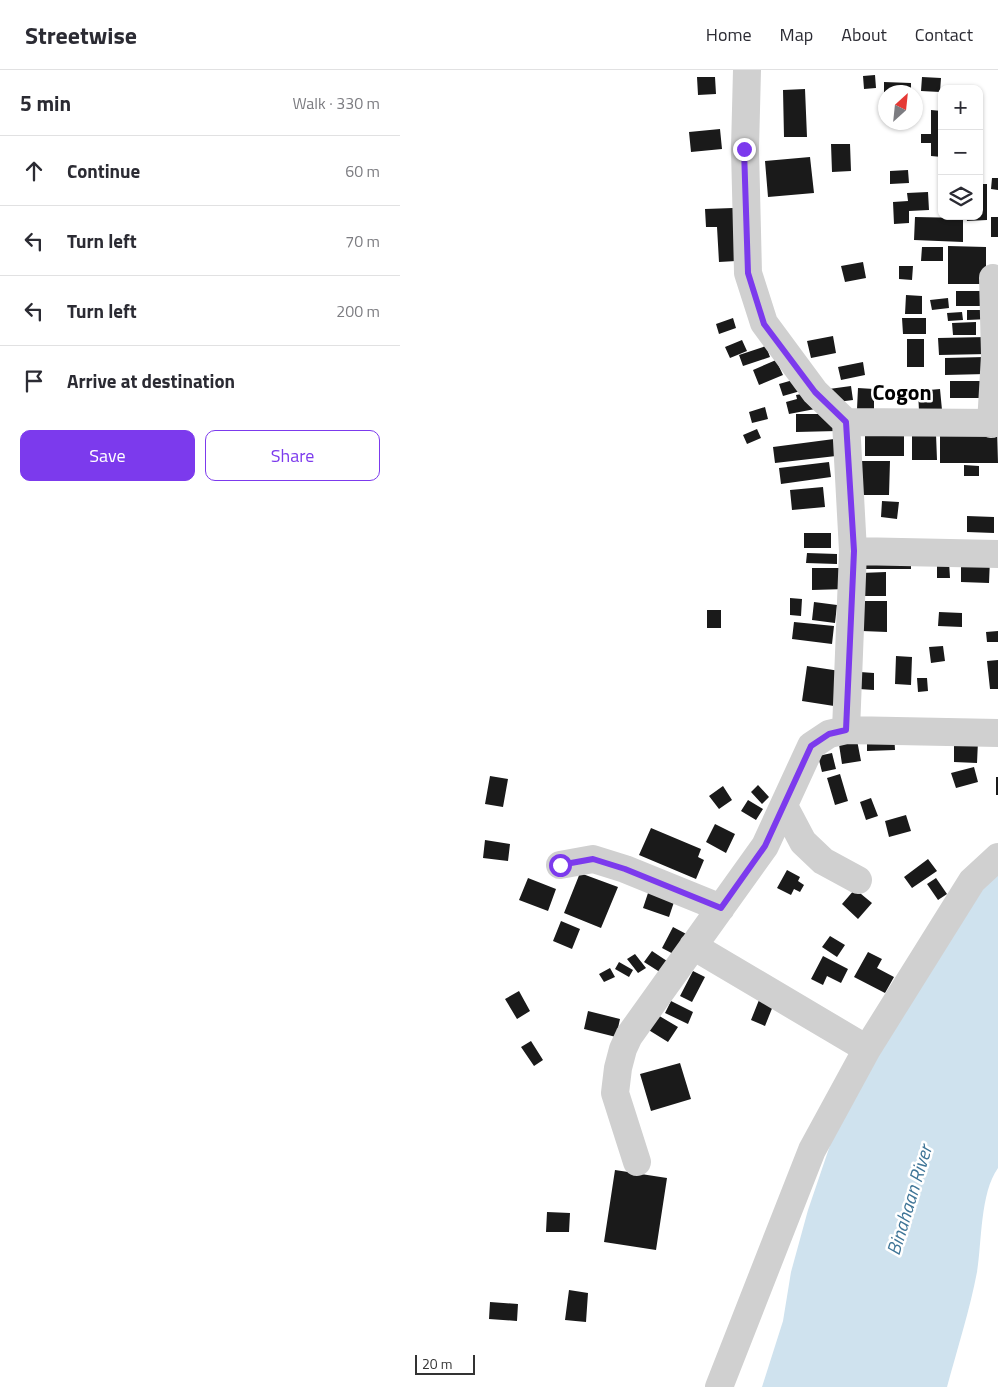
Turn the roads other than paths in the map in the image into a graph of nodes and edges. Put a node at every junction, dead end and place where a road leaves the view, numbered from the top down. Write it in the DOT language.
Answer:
graph roads {
  1 [pos="747,70"];
  2 [pos="993,278"];
  3 [pos="846,422"];
  4 [pos="994,424"];
  5 [pos="854,551"];
  6 [pos="998,554"];
  7 [pos="846,730"];
  8 [pos="998,733"];
  9 [pos="784,806"];
  10 [pos="998,857"];
  11 [pos="560,865"];
  12 [pos="858,880"];
  13 [pos="721,908"];
  14 [pos="693,946"];
  15 [pos="867,1049"];
  16 [pos="637,1162"];
  17 [pos="718,1387"];
  1 -- 3 [label="street"];
  2 -- 4 [label="street"];
  3 -- 4 [label="street"];
  3 -- 5 [label="street"];
  5 -- 6 [label="street"];
  5 -- 7 [label="street"];
  7 -- 8 [label="street"];
  7 -- 9 [label="street"];
  9 -- 12 [label="street"];
  9 -- 13 [label="street"];
  10 -- 15 [label="street"];
  11 -- 13 [label="street"];
  13 -- 14 [label="street"];
  14 -- 15 [label="street"];
  14 -- 16 [label="street"];
  15 -- 17 [label="street"];
}
